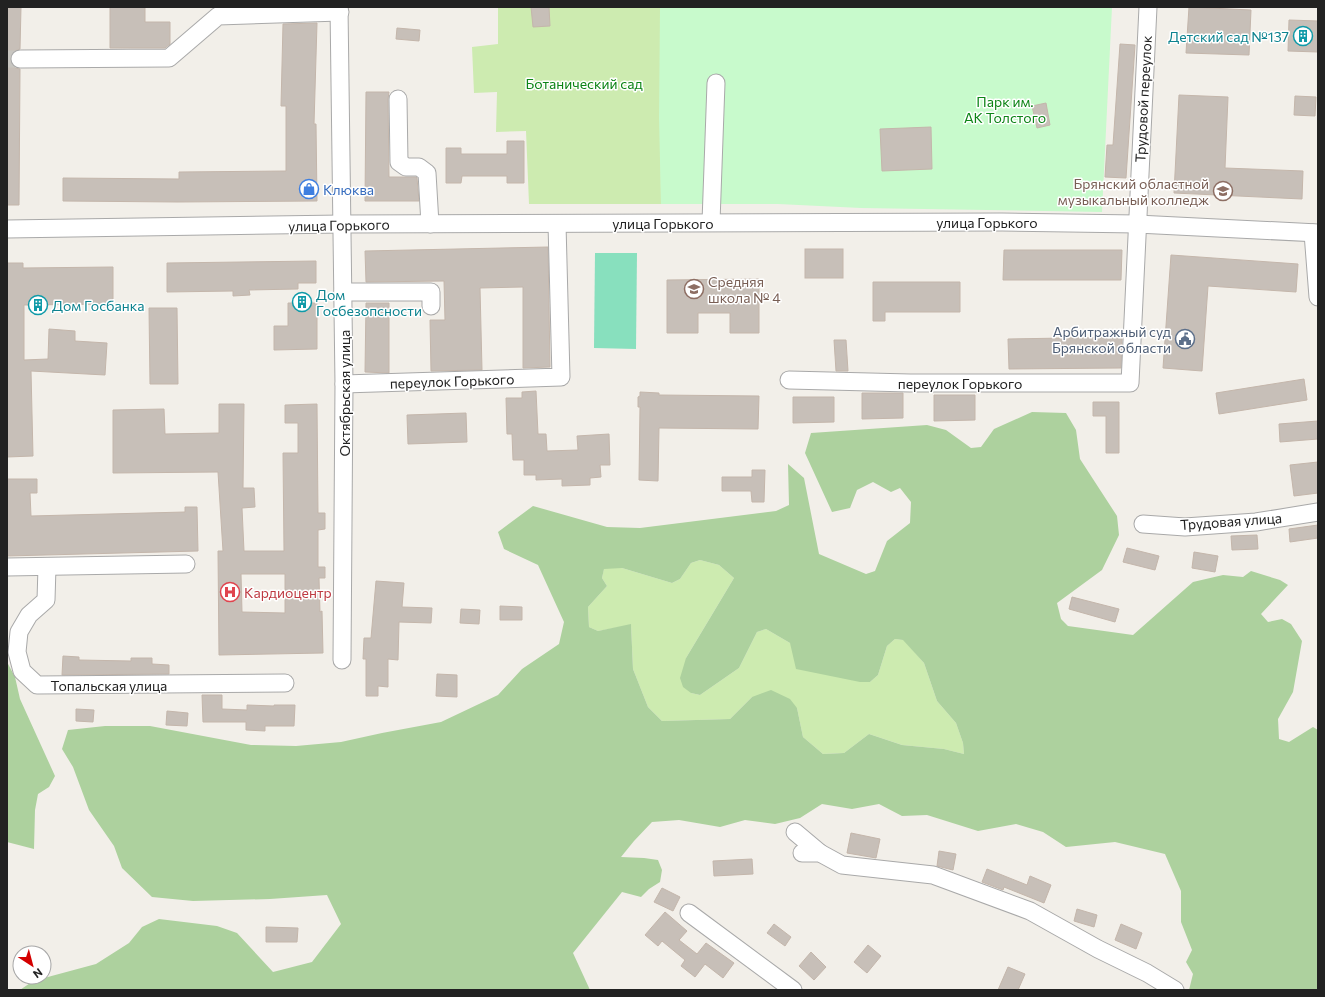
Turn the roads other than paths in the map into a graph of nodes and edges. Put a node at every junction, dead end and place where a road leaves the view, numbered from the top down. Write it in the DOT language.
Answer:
graph roads {
  1 [pos="1148,7"];
  2 [pos="340,9"];
  3 [pos="20,59"];
  4 [pos="716,83"];
  5 [pos="398,99"];
  6 [pos="711,222"];
  7 [pos="342,224"];
  8 [pos="430,224"];
  9 [pos="557,224"];
  10 [pos="1137,224"];
  11 [pos="7,229"];
  12 [pos="1316,233"];
  13 [pos="343,292"];
  14 [pos="1318,297"];
  15 [pos="431,306"];
  16 [pos="789,380"];
  17 [pos="344,384"];
  18 [pos="1130,384"];
  19 [pos="1318,512"];
  20 [pos="1143,524"];
  21 [pos="186,564"];
  22 [pos="7,567"];
  23 [pos="47,567"];
  24 [pos="342,660"];
  25 [pos="285,683"];
  26 [pos="795,832"];
  27 [pos="802,853"];
  28 [pos="820,853"];
  29 [pos="689,913"];
  30 [pos="793,990"];
  31 [pos="1175,990"];
  1 -- 10 [label="street, Трудовой переулок"];
  2 -- 3 [label="street"];
  2 -- 7 [label="street, Октябрьская улица"];
  4 -- 6 [label="street"];
  5 -- 8 [label="street"];
  6 -- 9 [label="street, улица Горького"];
  6 -- 10 [label="street, улица Горького"];
  7 -- 8 [label="street, улица Горького"];
  7 -- 11 [label="street, улица Горького"];
  7 -- 13 [label="street, Октябрьская улица"];
  8 -- 9 [label="street, улица Горького"];
  9 -- 17 [label="street, переулок Горького"];
  10 -- 12 [label="street, улица Горького"];
  10 -- 18 [label="street, Трудовой переулок"];
  12 -- 14 [label="street"];
  13 -- 15 [label="street"];
  13 -- 17 [label="street, Октябрьская улица"];
  16 -- 18 [label="street, переулок Горького"];
  17 -- 24 [label="street, Октябрьская улица"];
  19 -- 20 [label="street, Трудовая улица"];
  21 -- 23 [label="street"];
  22 -- 23 [label="street"];
  23 -- 25 [label="street, Топальская улица"];
  26 -- 28 [label="street"];
  27 -- 28 [label="street"];
  28 -- 31 [label="street"];
  29 -- 30 [label="street"];
}
